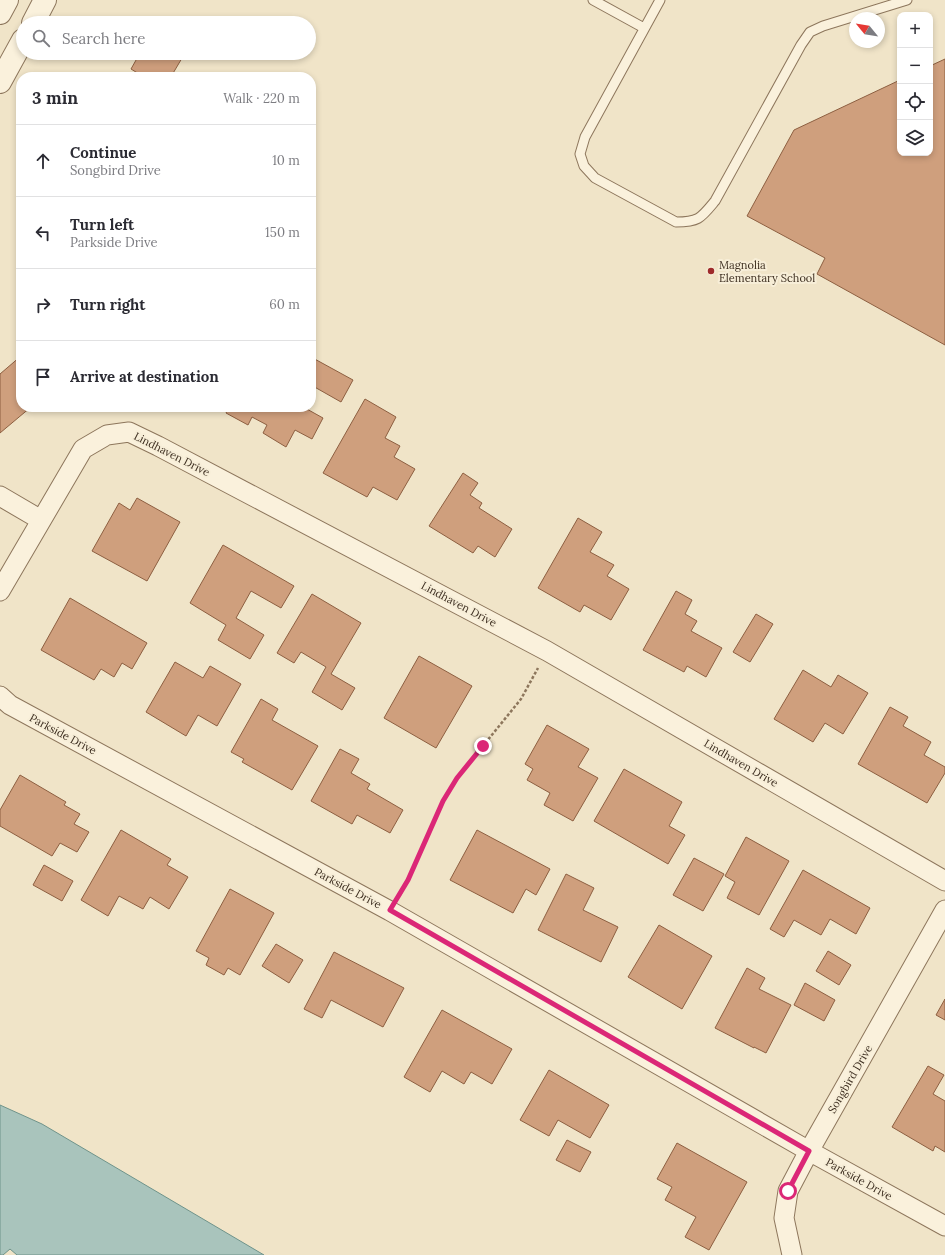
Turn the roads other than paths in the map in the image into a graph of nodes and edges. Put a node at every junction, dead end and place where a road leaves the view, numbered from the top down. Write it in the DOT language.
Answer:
graph roads {
  1 [pos="7,0"];
  2 [pos="45,0"];
  3 [pos="593,0"];
  4 [pos="660,0"];
  5 [pos="907,0"];
  6 [pos="0,13"];
  7 [pos="37,16"];
  8 [pos="644,28"];
  9 [pos="16,53"];
  10 [pos="0,82"];
  11 [pos="0,496"];
  12 [pos="41,520"];
  13 [pos="7,563"];
  14 [pos="0,592"];
  15 [pos="0,696"];
  16 [pos="945,881"];
  17 [pos="945,910"];
  18 [pos="809,1151"];
  19 [pos="945,1226"];
  20 [pos="792,1255"];
  1 -- 6 [label="street"];
  2 -- 7 [label="street"];
  3 -- 8 [label="lane"];
  4 -- 8 [label="lane"];
  5 -- 8 [label="lane"];
  9 -- 10 [label="street"];
  11 -- 12 [label="street"];
  12 -- 13 [label="street, Lindhaven Drive"];
  12 -- 16 [label="street, Lindhaven Drive"];
  13 -- 14 [label="street"];
  15 -- 18 [label="street, Parkside Drive"];
  17 -- 18 [label="street, Songbird Drive"];
  18 -- 19 [label="street, Parkside Drive"];
  18 -- 20 [label="street, Songbird Drive"];
}
